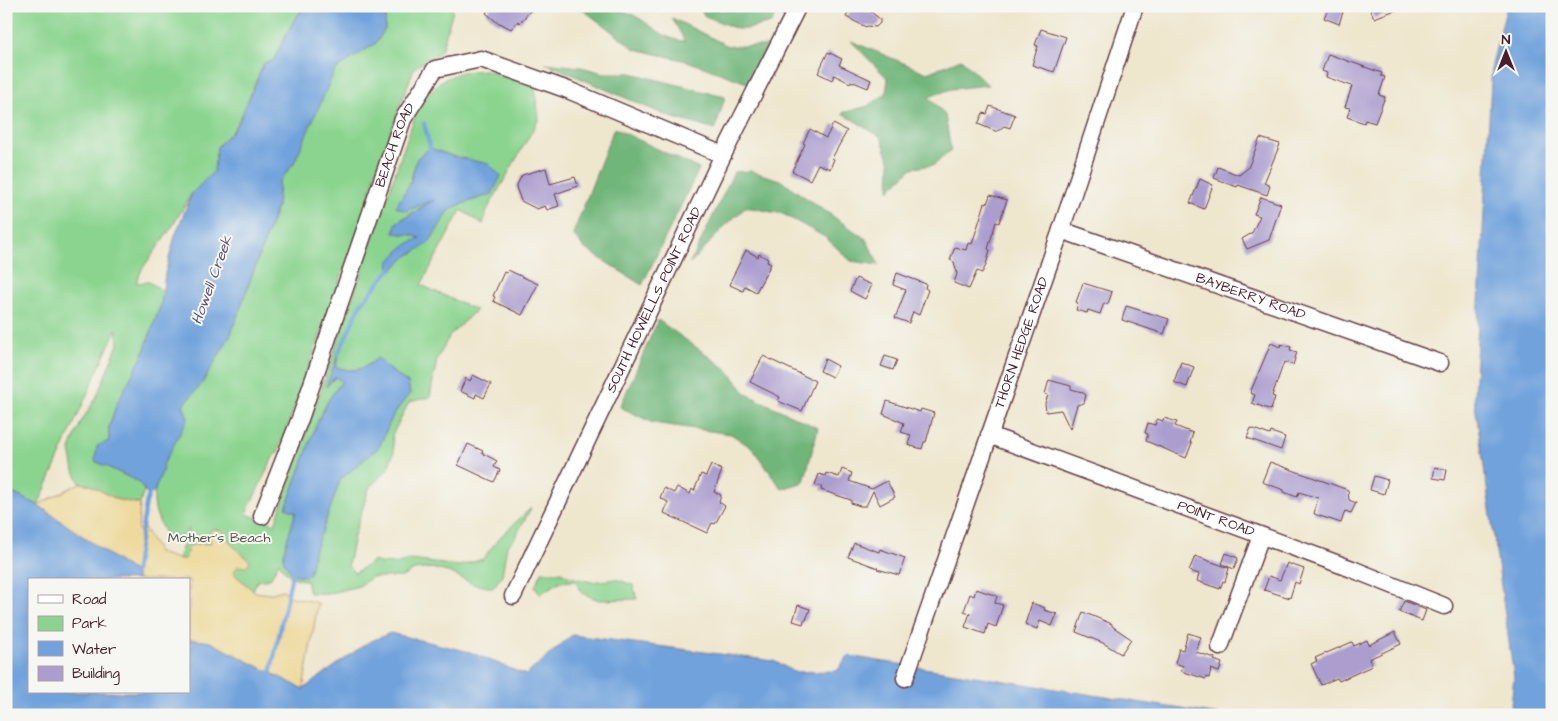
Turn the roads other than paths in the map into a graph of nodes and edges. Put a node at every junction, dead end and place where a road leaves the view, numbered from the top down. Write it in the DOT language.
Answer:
graph roads {
  1 [pos="798,6"];
  2 [pos="1135,6"];
  3 [pos="722,155"];
  4 [pos="1061,230"];
  5 [pos="1440,363"];
  6 [pos="989,435"];
  7 [pos="262,516"];
  8 [pos="1261,536"];
  9 [pos="513,596"];
  10 [pos="1444,606"];
  11 [pos="1220,647"];
  12 [pos="904,678"];
  1 -- 3 [label="street, SOUTH HOWELLS POINT ROAD"];
  2 -- 4 [label="street, THORN HEDGE ROAD"];
  3 -- 7 [label="street, BEACH ROAD"];
  3 -- 9 [label="street, SOUTH HOWELLS POINT ROAD"];
  4 -- 5 [label="street, BAYBERRY ROAD"];
  4 -- 6 [label="street, THORN HEDGE ROAD"];
  6 -- 8 [label="street, POINT ROAD"];
  6 -- 12 [label="street, THORN HEDGE ROAD"];
  8 -- 10 [label="street, POINT ROAD"];
  8 -- 11 [label="street"];
}
